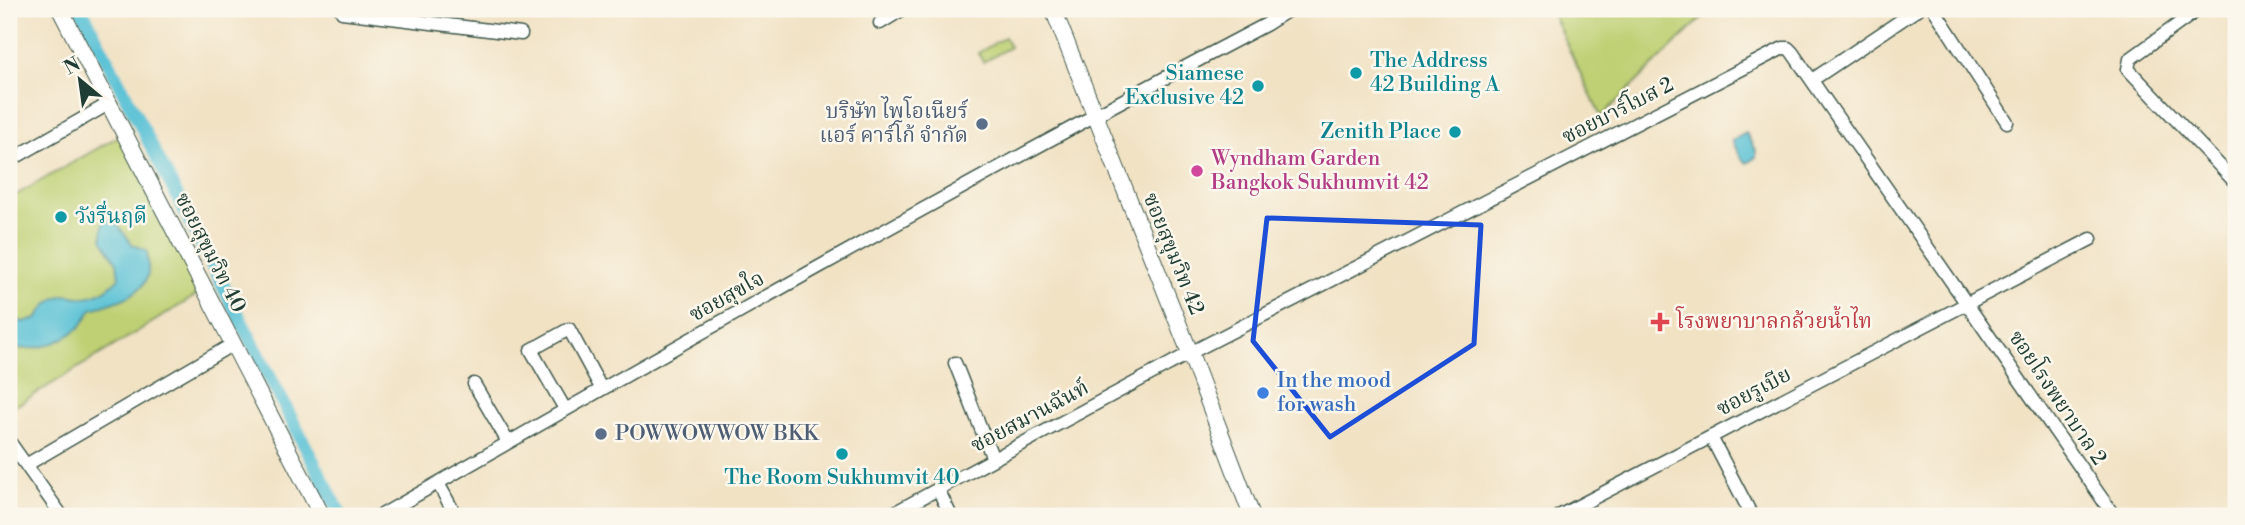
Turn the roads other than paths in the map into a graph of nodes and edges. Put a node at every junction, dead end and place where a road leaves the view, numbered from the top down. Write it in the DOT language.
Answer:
graph roads {
  1 [pos="60,9"];
  2 [pos="343,9"];
  3 [pos="903,9"];
  4 [pos="1053,9"];
  5 [pos="1290,9"];
  6 [pos="1918,9"];
  7 [pos="1934,9"];
  8 [pos="2199,9"];
  9 [pos="880,23"];
  10 [pos="521,34"];
  11 [pos="1812,80"];
  12 [pos="110,103"];
  13 [pos="1095,114"];
  14 [pos="2007,122"];
  15 [pos="9,160"];
  16 [pos="2236,183"];
  17 [pos="2091,239"];
  18 [pos="1967,302"];
  19 [pos="233,344"];
  20 [pos="1190,353"];
  21 [pos="955,363"];
  22 [pos="474,384"];
  23 [pos="601,388"];
  24 [pos="565,409"];
  25 [pos="1711,437"];
  26 [pos="9,442"];
  27 [pos="508,442"];
  28 [pos="993,459"];
  29 [pos="26,466"];
  30 [pos="438,483"];
  31 [pos="938,489"];
  32 [pos="62,516"];
  33 [pos="322,516"];
  34 [pos="380,516"];
  35 [pos="456,516"];
  36 [pos="888,516"];
  37 [pos="951,516"];
  38 [pos="1252,516"];
  39 [pos="1559,516"];
  40 [pos="1752,516"];
  41 [pos="2114,516"];
  1 -- 12 [label="street, ซอยสุขุมวิท 40"];
  2 -- 10 [label="street"];
  3 -- 9 [label="street"];
  4 -- 13 [label="street, ซอยสุขุมวิท 42"];
  5 -- 13 [label="street, ซอยสุขใจ"];
  6 -- 11 [label="street"];
  7 -- 14 [label="street"];
  8 -- 16 [label="street"];
  11 -- 18 [label="street, ซอยบาร์โบส 2"];
  11 -- 20 [label="street, ซอยบาร์โบส 2"];
  12 -- 15 [label="street"];
  12 -- 19 [label="street, ซอยสุขุมวิท 40"];
  13 -- 20 [label="street, ซอยสุขุมวิท 42"];
  13 -- 23 [label="street, ซอยสุขใจ"];
  17 -- 18 [label="street, ซอยรูเบีย"];
  18 -- 25 [label="street, ซอยรูเบีย"];
  18 -- 41 [label="street, ซอยโรงพยาบาล 2"];
  19 -- 29 [label="street"];
  19 -- 33 [label="street, ซอยสุขุมวิท 40"];
  20 -- 28 [label="street, ซอยสมานฉันท์"];
  20 -- 38 [label="street, ซอยสุขุมวิท 42"];
  21 -- 28 [label="street"];
  22 -- 27 [label="street"];
  23 -- 24 [label="street, ซอยสุขใจ"];
  23 -- 24 [label="street"];
  24 -- 27 [label="street, ซอยสุขใจ"];
  25 -- 39 [label="street, ซอยรูเบีย"];
  25 -- 40 [label="street"];
  26 -- 29 [label="street"];
  27 -- 30 [label="street, ซอยสุขใจ"];
  28 -- 31 [label="street, ซอยสมานฉันท์"];
  29 -- 32 [label="street"];
  30 -- 34 [label="street, ซอยสุขใจ"];
  30 -- 35 [label="street"];
  31 -- 36 [label="street, ซอยสมานฉันท์"];
  31 -- 37 [label="street"];
}
